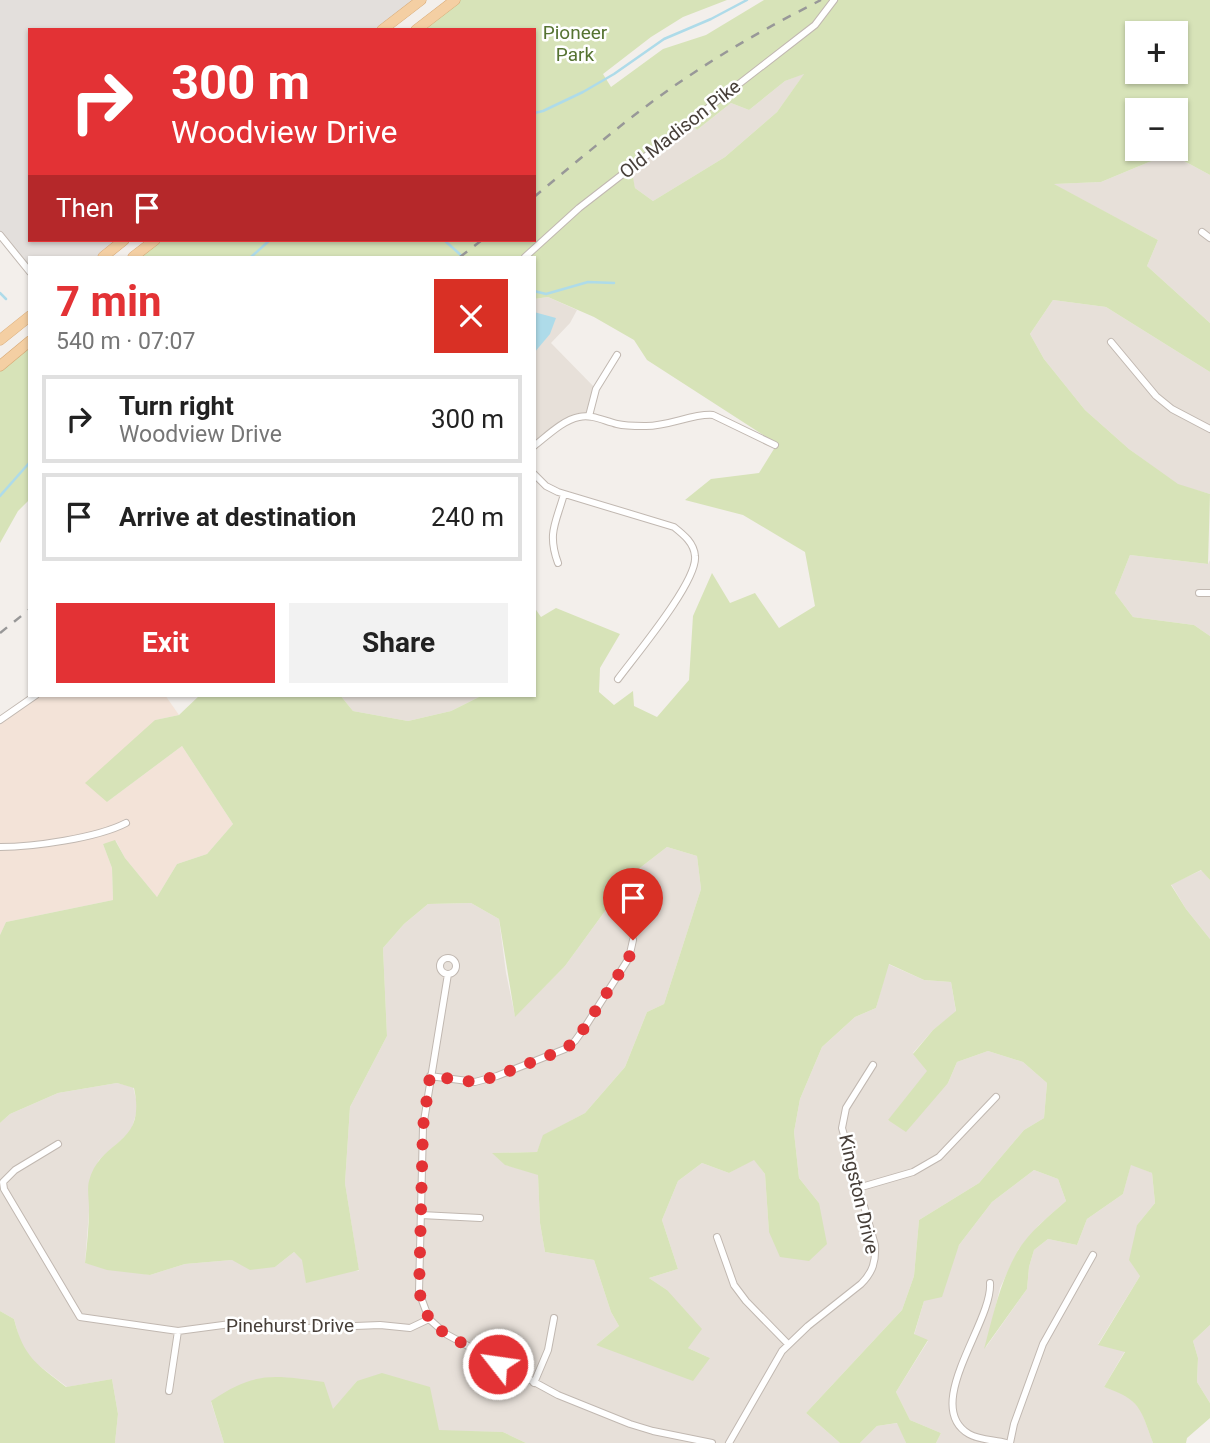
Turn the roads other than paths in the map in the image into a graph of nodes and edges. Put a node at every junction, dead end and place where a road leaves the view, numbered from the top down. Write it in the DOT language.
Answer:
graph roads {
  1 [pos="421,0"];
  2 [pos="455,0"];
  3 [pos="834,0"];
  4 [pos="385,28"];
  5 [pos="419,28"];
  6 [pos="1202,232"];
  7 [pos="0,234"];
  8 [pos="1210,239"];
  9 [pos="122,242"];
  10 [pos="152,242"];
  11 [pos="104,256"];
  12 [pos="134,256"];
  13 [pos="526,256"];
  14 [pos="28,269"];
  15 [pos="28,318"];
  16 [pos="0,340"];
  17 [pos="1111,342"];
  18 [pos="28,343"];
  19 [pos="617,355"];
  20 [pos="0,366"];
  21 [pos="589,416"];
  22 [pos="1210,429"];
  23 [pos="536,445"];
  24 [pos="775,445"];
  25 [pos="536,476"];
  26 [pos="564,494"];
  27 [pos="558,563"];
  28 [pos="1199,593"];
  29 [pos="1210,593"];
  30 [pos="618,679"];
  31 [pos="33,697"];
  32 [pos="0,720"];
  33 [pos="126,823"];
  34 [pos="0,846"];
  35 [pos="633,940"];
  36 [pos="447,974"];
  37 [pos="873,1065"];
  38 [pos="430,1076"];
  39 [pos="996,1097"];
  40 [pos="58,1144"];
  41 [pos="858,1188"];
  42 [pos="421,1215"];
  43 [pos="480,1218"];
  44 [pos="717,1237"];
  45 [pos="1093,1255"];
  46 [pos="990,1283"];
  47 [pos="554,1318"];
  48 [pos="429,1319"];
  49 [pos="178,1331"];
  50 [pos="788,1344"];
  51 [pos="534,1383"];
  52 [pos="169,1391"];
  53 [pos="672,1439"];
  54 [pos="712,1443"];
  55 [pos="729,1443"];
  56 [pos="1008,1443"];
  1 -- 4 [label="main road"];
  2 -- 5 [label="main road"];
  3 -- 13 [label="street, Old Madison Pike"];
  6 -- 8 [label="street"];
  7 -- 14 [label="street"];
  9 -- 11 [label="main road"];
  10 -- 12 [label="main road"];
  15 -- 16 [label="main road"];
  17 -- 22 [label="street"];
  18 -- 20 [label="main road"];
  19 -- 21 [label="street"];
  21 -- 23 [label="street"];
  21 -- 24 [label="street"];
  25 -- 26 [label="street"];
  26 -- 27 [label="street"];
  26 -- 30 [label="street"];
  28 -- 29 [label="street"];
  31 -- 32 [label="street"];
  33 -- 34 [label="street"];
  35 -- 38 [label="street"];
  36 -- 38 [label="street"];
  37 -- 41 [label="street, Kingston Drive"];
  38 -- 42 [label="street"];
  39 -- 41 [label="street"];
  40 -- 49 [label="street, Pinehurst Drive"];
  41 -- 50 [label="street, Kingston Drive"];
  42 -- 43 [label="street"];
  42 -- 48 [label="street"];
  44 -- 50 [label="street"];
  45 -- 56 [label="street"];
  46 -- 56 [label="street"];
  47 -- 51 [label="street"];
  48 -- 49 [label="street, Pinehurst Drive"];
  48 -- 51 [label="street"];
  49 -- 52 [label="street"];
  50 -- 55 [label="street, Kingston Drive"];
  51 -- 53 [label="street"];
  53 -- 54 [label="street"];
}
